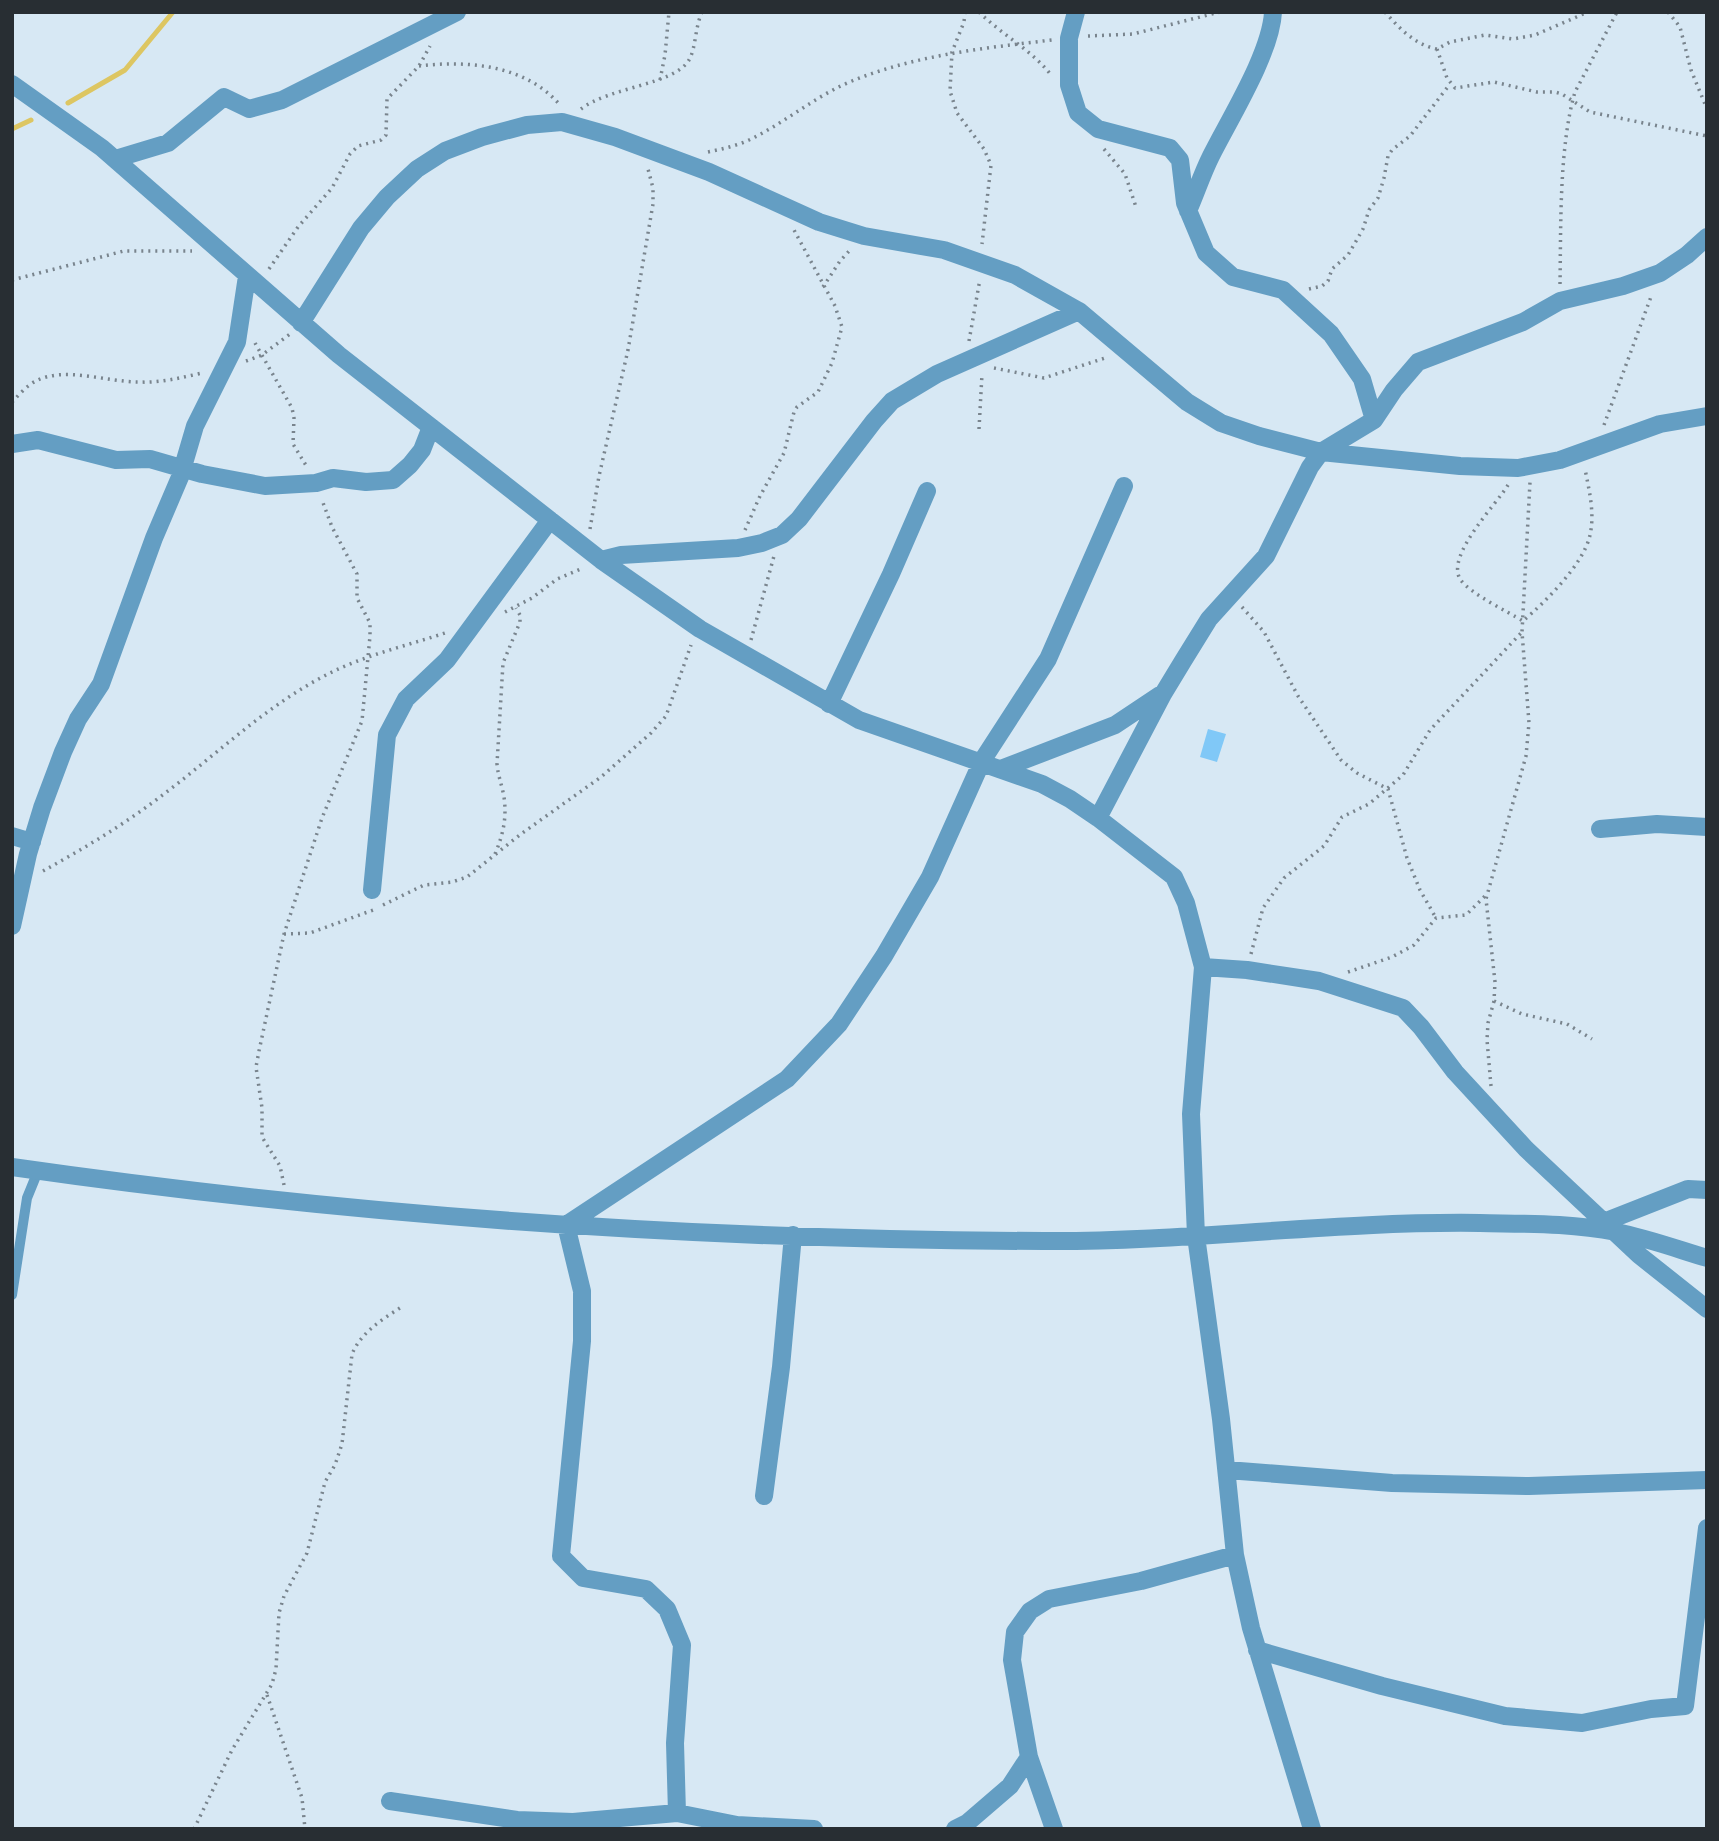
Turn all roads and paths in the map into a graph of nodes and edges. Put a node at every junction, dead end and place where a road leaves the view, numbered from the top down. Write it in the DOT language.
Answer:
graph roads {
  1 [pos="457,12"];
  2 [pos="669,12"];
  3 [pos="702,12"];
  4 [pos="965,12"];
  5 [pos="979,12"];
  6 [pos="1076,12"];
  7 [pos="1220,12"];
  8 [pos="1273,12"];
  9 [pos="1385,12"];
  10 [pos="1588,12"];
  11 [pos="1617,12"];
  12 [pos="1668,12"];
  13 [pos="433,24"];
  14 [pos="1069,38"];
  15 [pos="1015,44"];
  16 [pos="1437,49"];
  17 [pos="952,52"];
  18 [pos="419,66"];
  19 [pos="660,80"];
  20 [pos="12,84"];
  21 [pos="1450,84"];
  22 [pos="1573,100"];
  23 [pos="1707,109"];
  24 [pos="566,120"];
  25 [pos="1707,136"];
  26 [pos="633,144"];
  27 [pos="115,159"];
  28 [pos="675,159"];
  29 [pos="779,205"];
  30 [pos="1188,211"];
  31 [pos="864,236"];
  32 [pos="1707,237"];
  33 [pos="215,248"];
  34 [pos="982,262"];
  35 [pos="1660,273"];
  36 [pos="12,280"];
  37 [pos="252,281"];
  38 [pos="823,287"];
  39 [pos="1283,290"];
  40 [pos="1560,301"];
  41 [pos="1079,311"];
  42 [pos="301,323"];
  43 [pos="1125,350"];
  44 [pos="262,355"];
  45 [pos="972,363"];
  46 [pos="225,368"];
  47 [pos="12,402"];
  48 [pos="1707,416"];
  49 [pos="1374,419"];
  50 [pos="431,427"];
  51 [pos="978,429"];
  52 [pos="12,444"];
  53 [pos="1590,449"];
  54 [pos="1321,452"];
  55 [pos="1524,467"];
  56 [pos="183,469"];
  57 [pos="1124,486"];
  58 [pos="927,491"];
  59 [pos="550,520"];
  60 [pos="782,535"];
  61 [pos="738,548"];
  62 [pos="594,555"];
  63 [pos="1233,594"];
  64 [pos="516,608"];
  65 [pos="501,614"];
  66 [pos="1523,621"];
  67 [pos="473,624"];
  68 [pos="700,629"];
  69 [pos="1522,632"];
  70 [pos="748,656"];
  71 [pos="367,658"];
  72 [pos="1163,694"];
  73 [pos="830,704"];
  74 [pos="982,761"];
  75 [pos="1001,769"];
  76 [pos="1388,789"];
  77 [pos="1098,818"];
  78 [pos="1707,827"];
  79 [pos="1600,828"];
  80 [pos="12,836"];
  81 [pos="32,842"];
  82 [pos="495,854"];
  83 [pos="22,883"];
  84 [pos="372,890"];
  85 [pos="1487,894"];
  86 [pos="1436,918"];
  87 [pos="12,926"];
  88 [pos="284,934"];
  89 [pos="1203,967"];
  90 [pos="1247,970"];
  91 [pos="1319,981"];
  92 [pos="1494,1001"];
  93 [pos="1592,1039"];
  94 [pos="1492,1109"];
  95 [pos="12,1167"];
  96 [pos="38,1171"];
  97 [pos="1707,1190"];
  98 [pos="289,1200"];
  99 [pos="566,1225"];
  100 [pos="1610,1227"];
  101 [pos="793,1235"];
  102 [pos="1196,1236"];
  103 [pos="1707,1258"];
  104 [pos="12,1295"];
  105 [pos="403,1306"];
  106 [pos="1707,1309"];
  107 [pos="1227,1471"];
  108 [pos="1707,1480"];
  109 [pos="764,1496"];
  110 [pos="1707,1528"];
  111 [pos="1235,1555"];
  112 [pos="1257,1650"];
  113 [pos="267,1695"];
  114 [pos="1029,1757"];
  115 [pos="390,1801"];
  116 [pos="677,1813"];
  117 [pos="573,1825"];
  118 [pos="194,1829"];
  119 [pos="305,1829"];
  120 [pos="814,1829"];
  121 [pos="955,1829"];
  122 [pos="1054,1829"];
  123 [pos="1312,1829"];
  1 -- 13 [label="street"];
  2 -- 19 [label="path"];
  3 -- 19 [label="path"];
  4 -- 17 [label="path"];
  5 -- 15 [label="path"];
  6 -- 14 [label="street"];
  7 -- 14 [label="path"];
  8 -- 30 [label="street"];
  9 -- 16 [label="path"];
  10 -- 16 [label="path"];
  11 -- 22 [label="path"];
  12 -- 23 [label="path"];
  13 -- 18 [label="path"];
  13 -- 27 [label="street"];
  14 -- 15 [label="path"];
  14 -- 30 [label="street"];
  15 -- 17 [label="path"];
  16 -- 21 [label="path"];
  17 -- 28 [label="path"];
  17 -- 34 [label="path"];
  18 -- 24 [label="path"];
  18 -- 37 [label="path"];
  19 -- 24 [label="path"];
  20 -- 27 [label="street"];
  21 -- 22 [label="path"];
  21 -- 39 [label="path"];
  22 -- 25 [label="path"];
  22 -- 40 [label="path"];
  24 -- 26 [label="street"];
  24 -- 42 [label="street"];
  26 -- 28 [label="street"];
  26 -- 62 [label="path"];
  27 -- 33 [label="street"];
  28 -- 29 [label="street"];
  29 -- 31 [label="street"];
  29 -- 38 [label="path"];
  30 -- 39 [label="street"];
  31 -- 34 [label="street"];
  31 -- 38 [label="path"];
  32 -- 35 [label="street"];
  33 -- 36 [label="path"];
  33 -- 37 [label="street"];
  34 -- 41 [label="street"];
  34 -- 45 [label="path"];
  35 -- 40 [label="street"];
  35 -- 53 [label="path"];
  37 -- 42 [label="street"];
  37 -- 46 [label="street"];
  38 -- 61 [label="path"];
  39 -- 49 [label="street"];
  40 -- 49 [label="street"];
  41 -- 43 [label="street"];
  41 -- 45 [label="street"];
  42 -- 44 [label="path"];
  42 -- 50 [label="street"];
  43 -- 45 [label="path"];
  43 -- 54 [label="street"];
  45 -- 51 [label="path"];
  45 -- 60 [label="street"];
  46 -- 47 [label="path"];
  46 -- 56 [label="street"];
  48 -- 53 [label="street"];
  49 -- 54 [label="street"];
  50 -- 56 [label="street"];
  50 -- 59 [label="street"];
  52 -- 56 [label="street"];
  53 -- 55 [label="street"];
  53 -- 66 [label="path"];
  54 -- 55 [label="street"];
  54 -- 63 [label="street"];
  55 -- 66 [label="path"];
  55 -- 66 [label="path"];
  56 -- 81 [label="street"];
  57 -- 74 [label="street"];
  58 -- 73 [label="street"];
  59 -- 62 [label="street"];
  59 -- 67 [label="street"];
  60 -- 61 [label="street"];
  60 -- 70 [label="path"];
  61 -- 62 [label="street"];
  62 -- 64 [label="path"];
  62 -- 68 [label="street"];
  63 -- 72 [label="street"];
  63 -- 76 [label="path"];
  64 -- 65 [label="path"];
  64 -- 82 [label="path"];
  66 -- 69 [label="path"];
  67 -- 71 [label="path"];
  67 -- 84 [label="street"];
  68 -- 70 [label="street"];
  68 -- 82 [label="path"];
  69 -- 76 [label="path"];
  69 -- 85 [label="path"];
  70 -- 73 [label="street"];
  71 -- 83 [label="path"];
  71 -- 88 [label="path"];
  72 -- 75 [label="street"];
  72 -- 77 [label="street"];
  73 -- 74 [label="street"];
  74 -- 75 [label="street"];
  74 -- 99 [label="street"];
  75 -- 77 [label="street"];
  76 -- 86 [label="path"];
  76 -- 90 [label="path"];
  77 -- 89 [label="street"];
  78 -- 79 [label="street"];
  80 -- 81 [label="street"];
  81 -- 83 [label="street"];
  82 -- 88 [label="path"];
  83 -- 87 [label="street"];
  85 -- 86 [label="path"];
  85 -- 92 [label="path"];
  86 -- 91 [label="path"];
  88 -- 98 [label="path"];
  89 -- 90 [label="street"];
  89 -- 102 [label="street"];
  90 -- 91 [label="street"];
  91 -- 94 [label="street"];
  92 -- 93 [label="path"];
  92 -- 94 [label="path"];
  94 -- 100 [label="street"];
  95 -- 96 [label="street"];
  96 -- 98 [label="street"];
  96 -- 104 [label="lane"];
  97 -- 100 [label="street"];
  98 -- 99 [label="street"];
  99 -- 101 [label="street"];
  99 -- 116 [label="street"];
  100 -- 102 [label="street"];
  100 -- 103 [label="street"];
  100 -- 106 [label="street"];
  101 -- 102 [label="street"];
  101 -- 109 [label="street"];
  102 -- 107 [label="street"];
  105 -- 113 [label="path"];
  107 -- 108 [label="street"];
  107 -- 111 [label="street"];
  110 -- 112 [label="street"];
  111 -- 112 [label="street"];
  111 -- 114 [label="street"];
  112 -- 123 [label="street"];
  113 -- 118 [label="path"];
  113 -- 119 [label="path"];
  114 -- 121 [label="street"];
  114 -- 122 [label="street"];
  115 -- 117 [label="street"];
  116 -- 117 [label="street"];
  116 -- 120 [label="street"];
}
